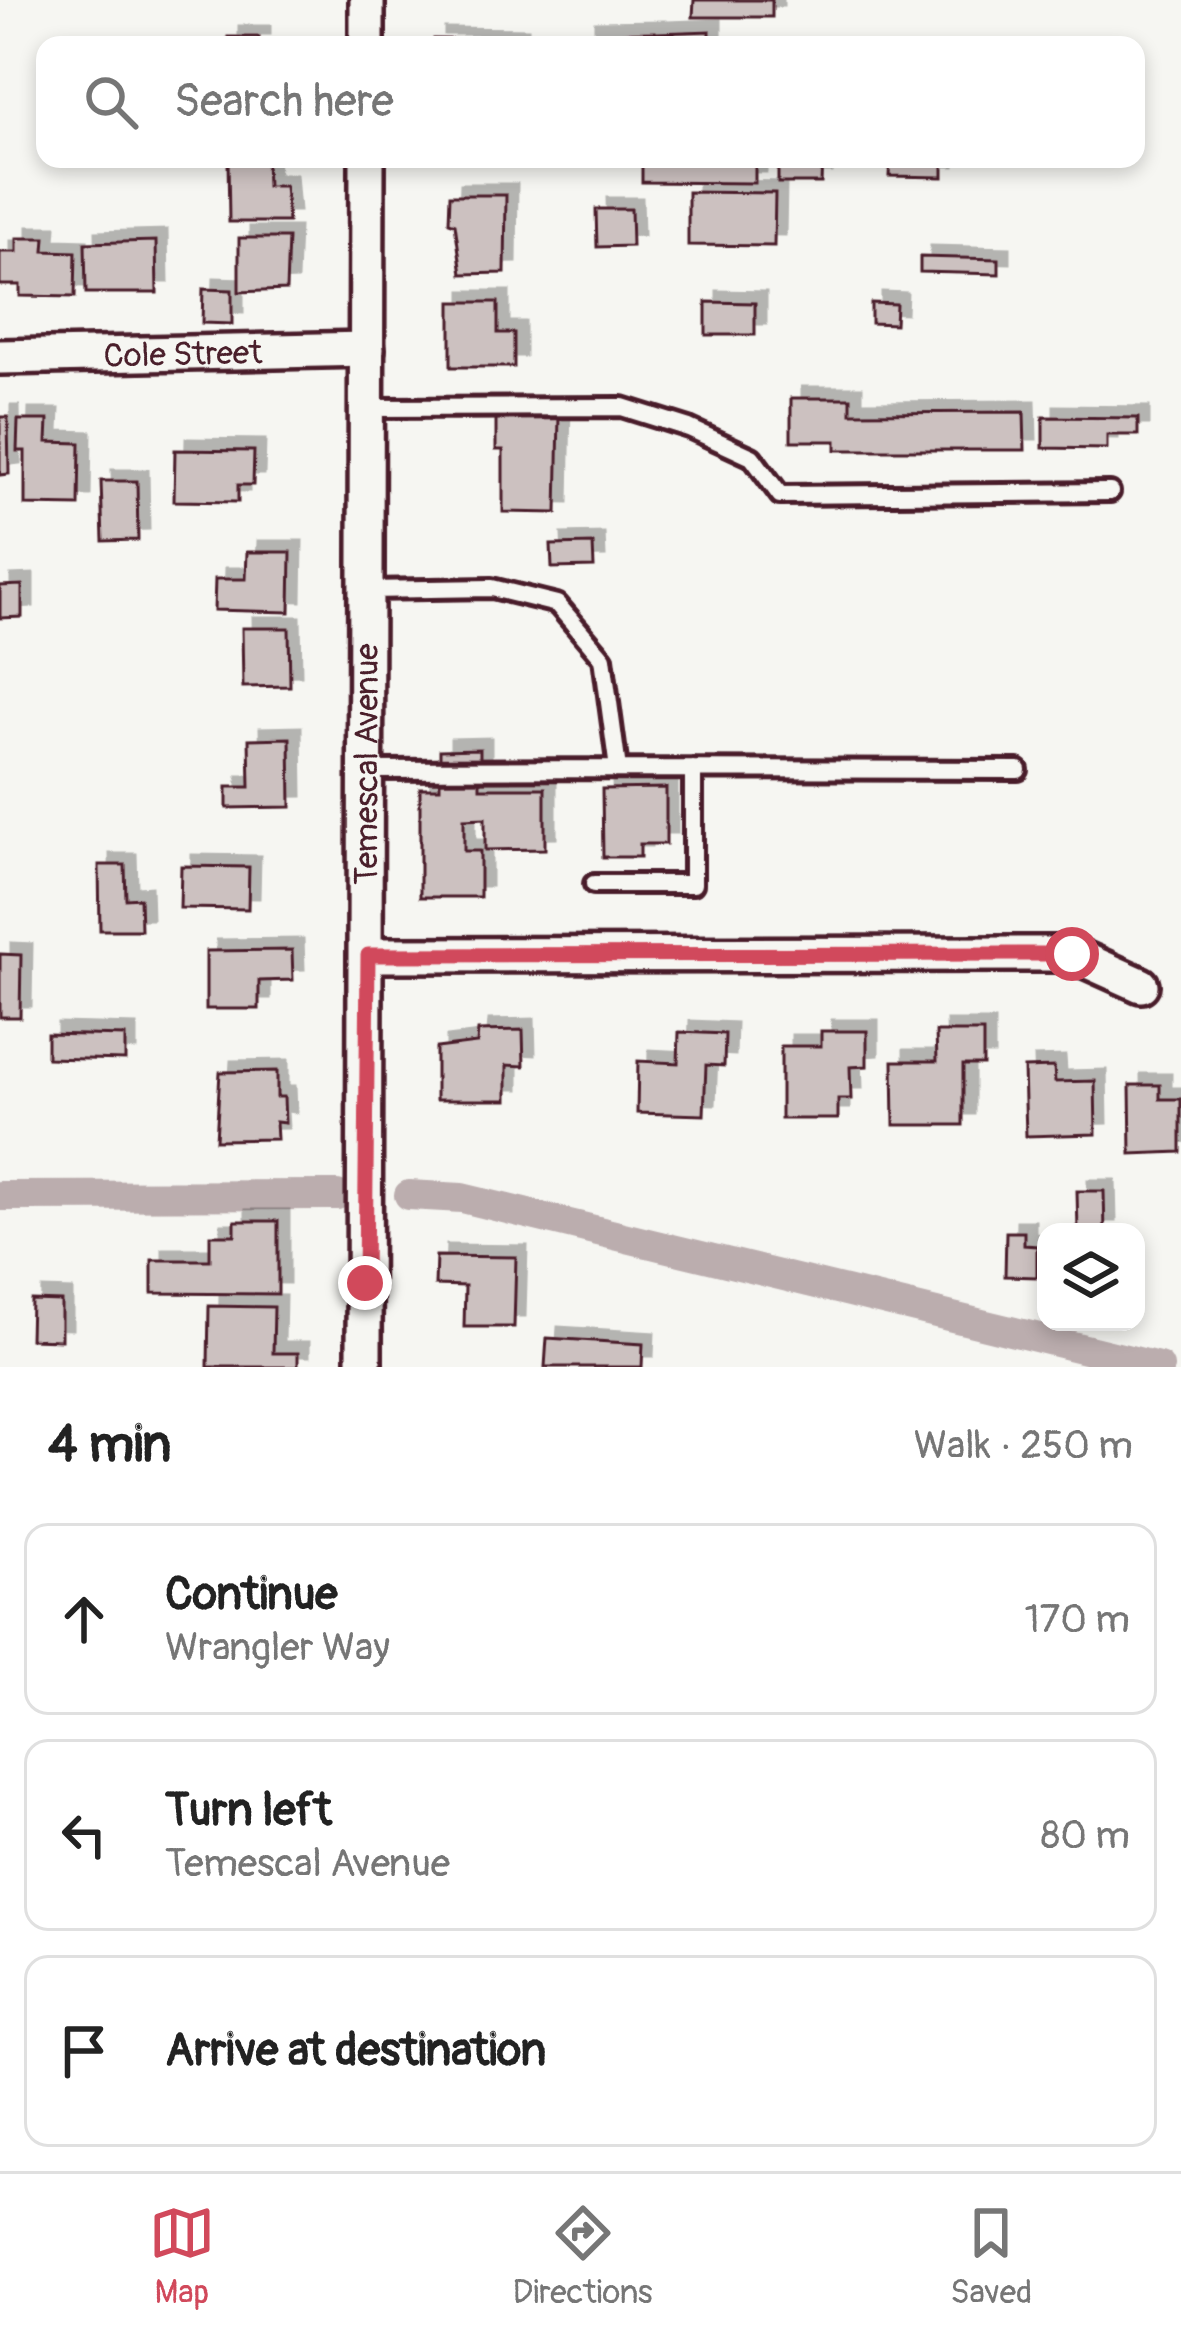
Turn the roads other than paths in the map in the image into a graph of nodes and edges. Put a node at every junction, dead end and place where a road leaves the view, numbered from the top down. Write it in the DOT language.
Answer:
graph roads {
  1 [pos="367,0"];
  2 [pos="367,36"];
  3 [pos="367,168"];
  4 [pos="367,349"];
  5 [pos="0,357"];
  6 [pos="367,408"];
  7 [pos="1109,492"];
  8 [pos="368,590"];
  9 [pos="618,769"];
  10 [pos="693,769"];
  11 [pos="368,770"];
  12 [pos="1018,770"];
  13 [pos="594,884"];
  14 [pos="368,955"];
  15 [pos="1141,985"];
  16 [pos="364,1367"];
  1 -- 2 [label="street"];
  3 -- 4 [label="street, Temescal Avenue"];
  4 -- 5 [label="street, Cole Street"];
  4 -- 6 [label="street, Temescal Avenue"];
  6 -- 7 [label="lane"];
  6 -- 8 [label="street, Temescal Avenue"];
  8 -- 9 [label="lane"];
  8 -- 11 [label="street, Temescal Avenue"];
  9 -- 10 [label="lane"];
  9 -- 11 [label="lane"];
  10 -- 12 [label="lane"];
  10 -- 13 [label="lane"];
  11 -- 14 [label="street, Temescal Avenue"];
  14 -- 15 [label="street"];
  14 -- 16 [label="street, Temescal Avenue"];
}
